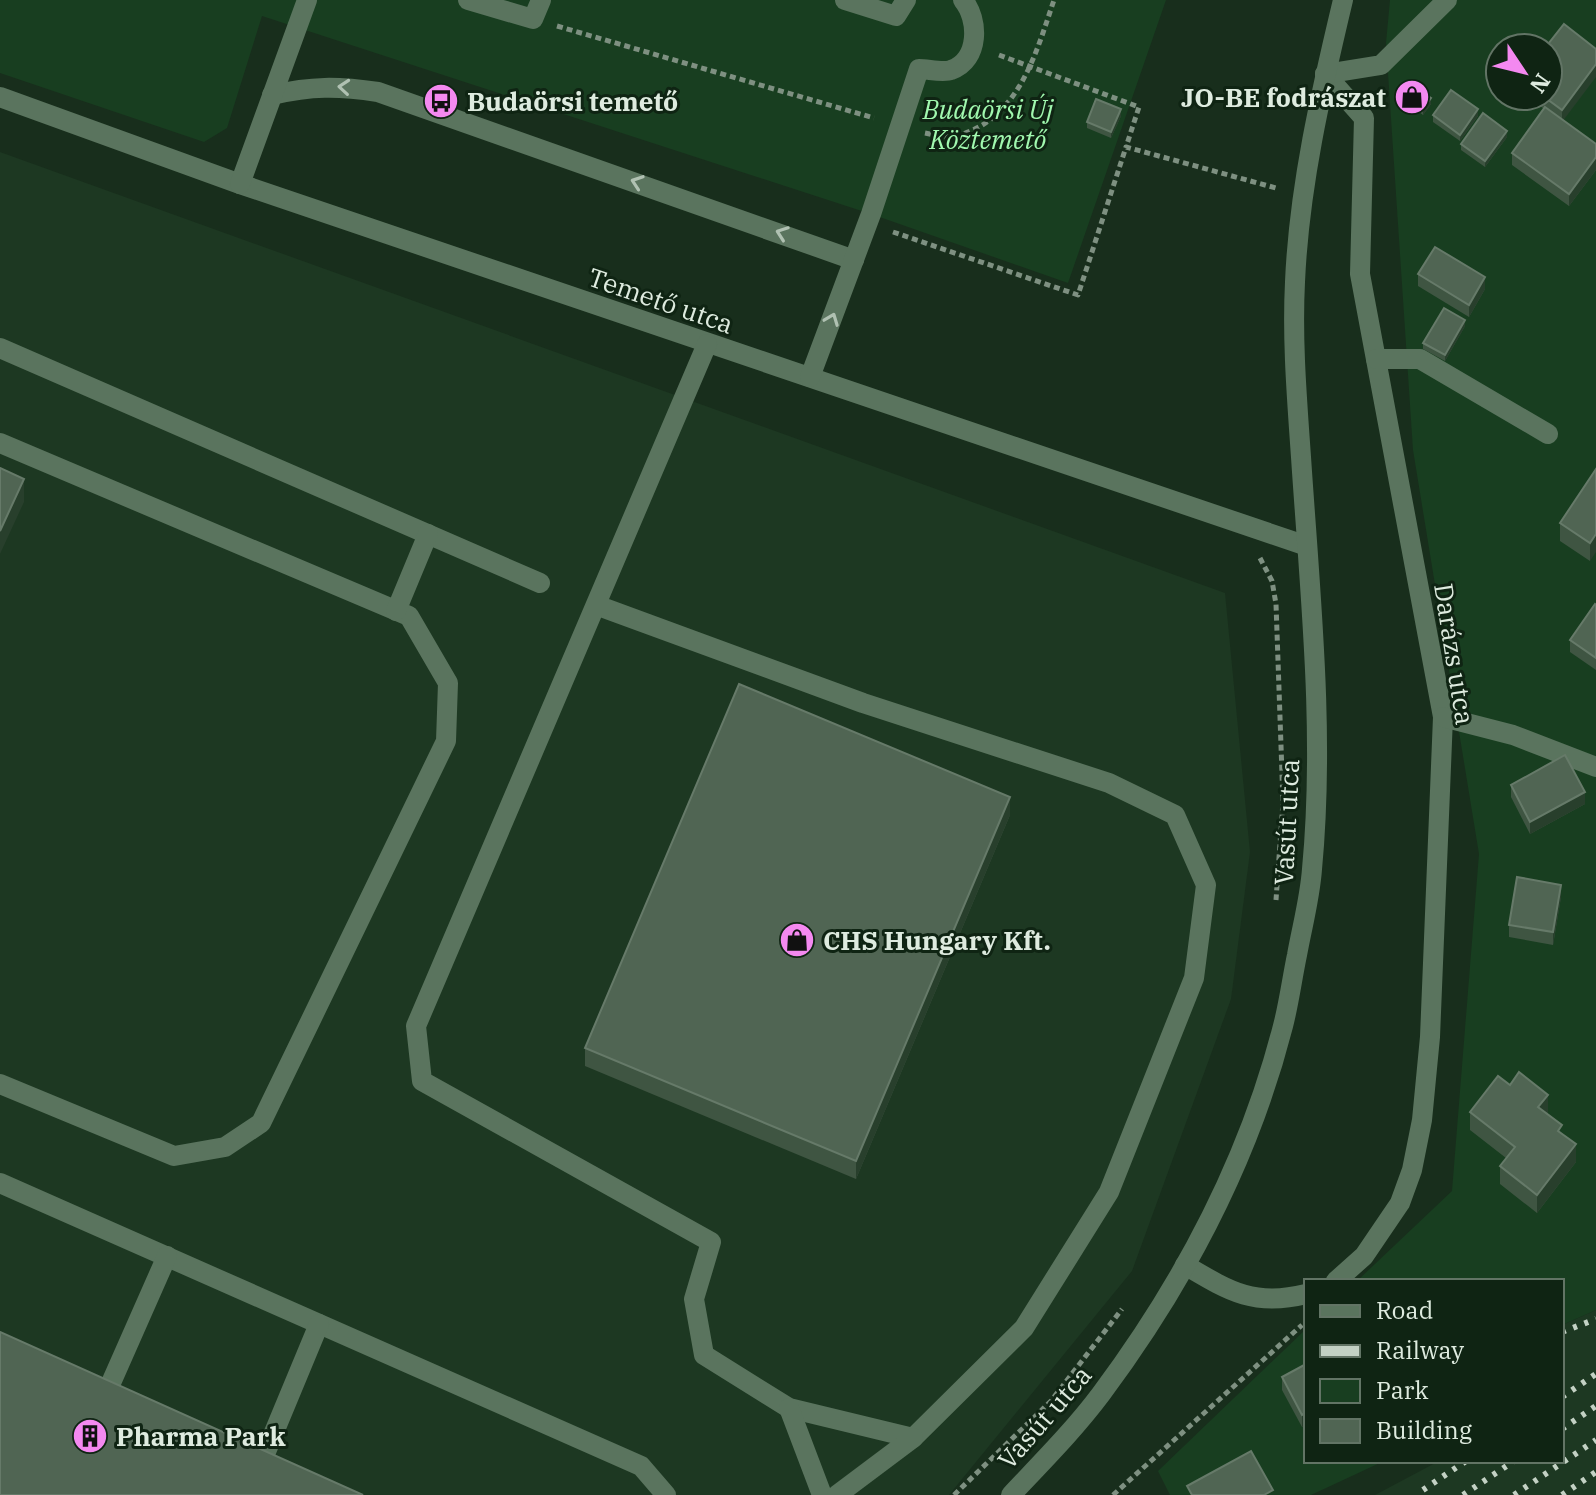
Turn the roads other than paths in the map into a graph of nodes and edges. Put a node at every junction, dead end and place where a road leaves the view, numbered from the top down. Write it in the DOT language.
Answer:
graph roads {
  1 [pos="307,0"];
  2 [pos="468,0"];
  3 [pos="845,0"];
  4 [pos="906,0"];
  5 [pos="963,0"];
  6 [pos="1343,0"];
  7 [pos="1447,0"];
  8 [pos="537,10"];
  9 [pos="1325,74"];
  10 [pos="272,95"];
  11 [pos="0,97"];
  12 [pos="240,184"];
  13 [pos="854,260"];
  14 [pos="707,344"];
  15 [pos="0,348"];
  16 [pos="1376,359"];
  17 [pos="810,377"];
  18 [pos="1548,434"];
  19 [pos="0,443"];
  20 [pos="428,534"];
  21 [pos="1307,546"];
  22 [pos="540,583"];
  23 [pos="596,605"];
  24 [pos="396,611"];
  25 [pos="1443,717"];
  26 [pos="1592,762"];
  27 [pos="0,1084"];
  28 [pos="0,1183"];
  29 [pos="167,1256"];
  30 [pos="1185,1265"];
  31 [pos="1338,1279"];
  32 [pos="1304,1294"];
  33 [pos="319,1324"];
  34 [pos="103,1401"];
  35 [pos="789,1408"];
  36 [pos="913,1438"];
  37 [pos="258,1471"];
  38 [pos="666,1495"];
  39 [pos="822,1495"];
  40 [pos="837,1495"];
  41 [pos="1011,1495"];
  1 -- 10 [label="street"];
  2 -- 8 [label="street"];
  3 -- 4 [label="street"];
  5 -- 13 [label="street"];
  6 -- 9 [label="street, Vasút utca"];
  7 -- 9 [label="street"];
  9 -- 16 [label="street, Darázs utca"];
  9 -- 21 [label="street, Vasút utca"];
  10 -- 12 [label="street"];
  13 -- 10 [label="street, one-way"];
  11 -- 12 [label="street, Temető utca"];
  12 -- 14 [label="street, Temető utca"];
  17 -- 13 [label="street, one-way"];
  14 -- 17 [label="street, Temető utca"];
  14 -- 23 [label="street"];
  15 -- 20 [label="street"];
  16 -- 18 [label="street"];
  16 -- 25 [label="street, Darázs utca"];
  17 -- 21 [label="street, Temető utca"];
  19 -- 24 [label="street"];
  20 -- 22 [label="street"];
  20 -- 24 [label="street"];
  21 -- 30 [label="street, Vasút utca"];
  23 -- 35 [label="street"];
  23 -- 36 [label="street"];
  24 -- 27 [label="street"];
  25 -- 26 [label="street"];
  25 -- 31 [label="street, Darázs utca"];
  28 -- 29 [label="street"];
  29 -- 33 [label="street"];
  29 -- 34 [label="street"];
  30 -- 32 [label="street"];
  30 -- 41 [label="street, Vasút utca"];
  33 -- 37 [label="street"];
  33 -- 38 [label="street"];
  35 -- 36 [label="street"];
  35 -- 39 [label="street"];
  36 -- 40 [label="street"];
}
